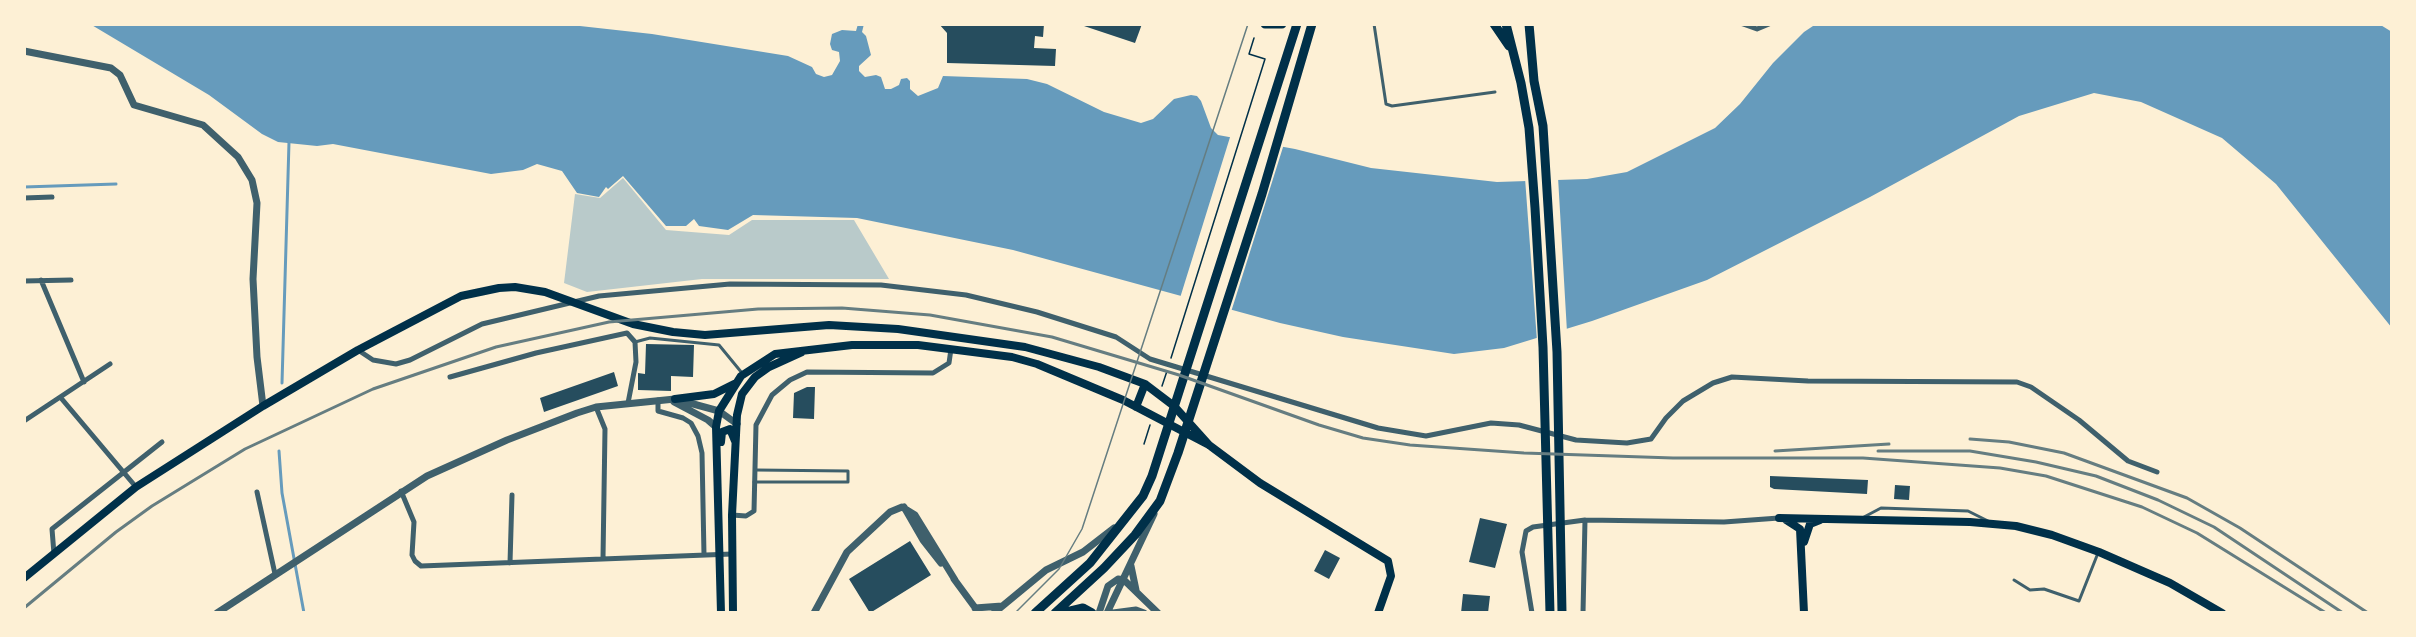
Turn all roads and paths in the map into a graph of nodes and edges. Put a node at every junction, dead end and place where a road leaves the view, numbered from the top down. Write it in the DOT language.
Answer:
graph roads {
  1 [pos="1264,24"];
  2 [pos="1282,24"];
  3 [pos="1297,24"];
  4 [pos="1312,24"];
  5 [pos="1374,24"];
  6 [pos="1494,24"];
  7 [pos="1506,24"];
  8 [pos="1529,24"];
  9 [pos="1743,24"];
  10 [pos="1769,24"];
  11 [pos="1254,38"];
  12 [pos="24,51"];
  13 [pos="1515,59"];
  14 [pos="1495,92"];
  15 [pos="52,197"];
  16 [pos="24,198"];
  17 [pos="40,280"];
  18 [pos="71,280"];
  19 [pos="24,281"];
  20 [pos="635,342"];
  21 [pos="808,349"];
  22 [pos="951,349"];
  23 [pos="358,350"];
  24 [pos="1170,360"];
  25 [pos="110,364"];
  26 [pos="1167,371"];
  27 [pos="743,374"];
  28 [pos="450,377"];
  29 [pos="84,382"];
  30 [pos="734,384"];
  31 [pos="1145,384"];
  32 [pos="1160,393"];
  33 [pos="61,398"];
  34 [pos="671,399"];
  35 [pos="658,400"];
  36 [pos="628,403"];
  37 [pos="263,406"];
  38 [pos="596,407"];
  39 [pos="1136,407"];
  40 [pos="719,411"];
  41 [pos="1153,416"];
  42 [pos="24,421"];
  43 [pos="737,424"];
  44 [pos="716,427"];
  45 [pos="162,442"];
  46 [pos="1144,444"];
  47 [pos="1209,445"];
  48 [pos="737,448"];
  49 [pos="754,470"];
  50 [pos="122,471"];
  51 [pos="2157,472"];
  52 [pos="754,482"];
  53 [pos="718,484"];
  54 [pos="136,487"];
  55 [pos="401,490"];
  56 [pos="257,492"];
  57 [pos="512,495"];
  58 [pos="1160,501"];
  59 [pos="732,515"];
  60 [pos="1779,518"];
  61 [pos="1826,518"];
  62 [pos="1126,519"];
  63 [pos="1585,520"];
  64 [pos="1803,545"];
  65 [pos="2099,552"];
  66 [pos="54,554"];
  67 [pos="721,554"];
  68 [pos="732,554"];
  69 [pos="704,555"];
  70 [pos="603,558"];
  71 [pos="510,562"];
  72 [pos="1131,563"];
  73 [pos="275,574"];
  74 [pos="24,578"];
  75 [pos="1124,580"];
  76 [pos="2013,580"];
  77 [pos="1137,592"];
  78 [pos="1002,606"];
  79 [pos="2207,609"];
  80 [pos="977,610"];
  81 [pos="217,613"];
  82 [pos="721,613"];
  83 [pos="733,613"];
  84 [pos="814,613"];
  85 [pos="994,613"];
  86 [pos="1035,613"];
  87 [pos="1055,613"];
  88 [pos="1062,613"];
  89 [pos="1092,613"];
  90 [pos="1099,613"];
  91 [pos="1107,613"];
  92 [pos="1113,613"];
  93 [pos="1144,613"];
  94 [pos="1158,613"];
  95 [pos="1378,613"];
  96 [pos="1532,613"];
  97 [pos="1550,613"];
  98 [pos="1562,613"];
  99 [pos="1584,613"];
  100 [pos="1804,613"];
  101 [pos="2222,613"];
  1 -- 2 [label="highway"];
  3 -- 62 [label="highway"];
  4 -- 58 [label="highway"];
  5 -- 14 [label="lane"];
  6 -- 13 [label="highway"];
  7 -- 13 [label="highway"];
  8 -- 98 [label="highway"];
  9 -- 10 [label="street"];
  11 -- 24 [label="path"];
  12 -- 37 [label="street"];
  13 -- 97 [label="highway"];
  15 -- 16 [label="street"];
  17 -- 18 [label="street"];
  17 -- 19 [label="street"];
  17 -- 29 [label="street"];
  20 -- 27 [label="lane"];
  20 -- 28 [label="street"];
  20 -- 36 [label="street"];
  21 -- 22 [label="main road"];
  21 -- 27 [label="main road"];
  21 -- 43 [label="main road"];
  22 -- 39 [label="main road"];
  22 -- 49 [label="street"];
  23 -- 31 [label="main road"];
  23 -- 37 [label="main road"];
  23 -- 51 [label="street"];
  25 -- 29 [label="street"];
  26 -- 32 [label="path"];
  27 -- 30 [label="main road"];
  29 -- 33 [label="street"];
  30 -- 34 [label="main road"];
  30 -- 40 [label="main road"];
  31 -- 39 [label="main road"];
  31 -- 47 [label="main road"];
  33 -- 42 [label="street"];
  33 -- 50 [label="street"];
  34 -- 35 [label="street"];
  34 -- 40 [label="street"];
  34 -- 44 [label="street"];
  35 -- 36 [label="street"];
  35 -- 69 [label="street"];
  36 -- 38 [label="street"];
  37 -- 54 [label="main road"];
  38 -- 55 [label="street"];
  38 -- 70 [label="street"];
  39 -- 47 [label="main road"];
  40 -- 43 [label="street"];
  40 -- 44 [label="main road"];
  41 -- 46 [label="path"];
  43 -- 48 [label="main road"];
  44 -- 53 [label="main road"];
  45 -- 50 [label="street"];
  47 -- 95 [label="main road"];
  48 -- 53 [label="main road"];
  48 -- 59 [label="main road"];
  49 -- 52 [label="street"];
  49 -- 52 [label="lane"];
  50 -- 54 [label="street"];
  50 -- 66 [label="street"];
  52 -- 59 [label="street"];
  53 -- 67 [label="main road"];
  54 -- 66 [label="main road"];
  55 -- 71 [label="street"];
  55 -- 73 [label="street"];
  56 -- 73 [label="street"];
  57 -- 71 [label="street"];
  58 -- 72 [label="street"];
  58 -- 87 [label="highway"];
  59 -- 68 [label="main road"];
  60 -- 61 [label="main road"];
  60 -- 63 [label="street"];
  60 -- 64 [label="main road"];
  61 -- 64 [label="main road"];
  61 -- 65 [label="main road"];
  62 -- 78 [label="street"];
  62 -- 86 [label="highway"];
  63 -- 96 [label="street"];
  63 -- 99 [label="street"];
  64 -- 100 [label="main road"];
  65 -- 76 [label="lane"];
  65 -- 79 [label="main road"];
  66 -- 74 [label="main road"];
  67 -- 68 [label="street"];
  67 -- 69 [label="street"];
  67 -- 82 [label="main road"];
  68 -- 83 [label="main road"];
  69 -- 70 [label="street"];
  70 -- 71 [label="street"];
  72 -- 75 [label="street"];
  72 -- 77 [label="street"];
  73 -- 81 [label="street"];
  75 -- 77 [label="street"];
  75 -- 90 [label="street"];
  75 -- 91 [label="street"];
  77 -- 94 [label="street"];
  78 -- 80 [label="street"];
  78 -- 85 [label="street"];
  79 -- 101 [label="main road"];
  80 -- 84 [label="street"];
  88 -- 89 [label="highway"];
  92 -- 93 [label="street"];
}
